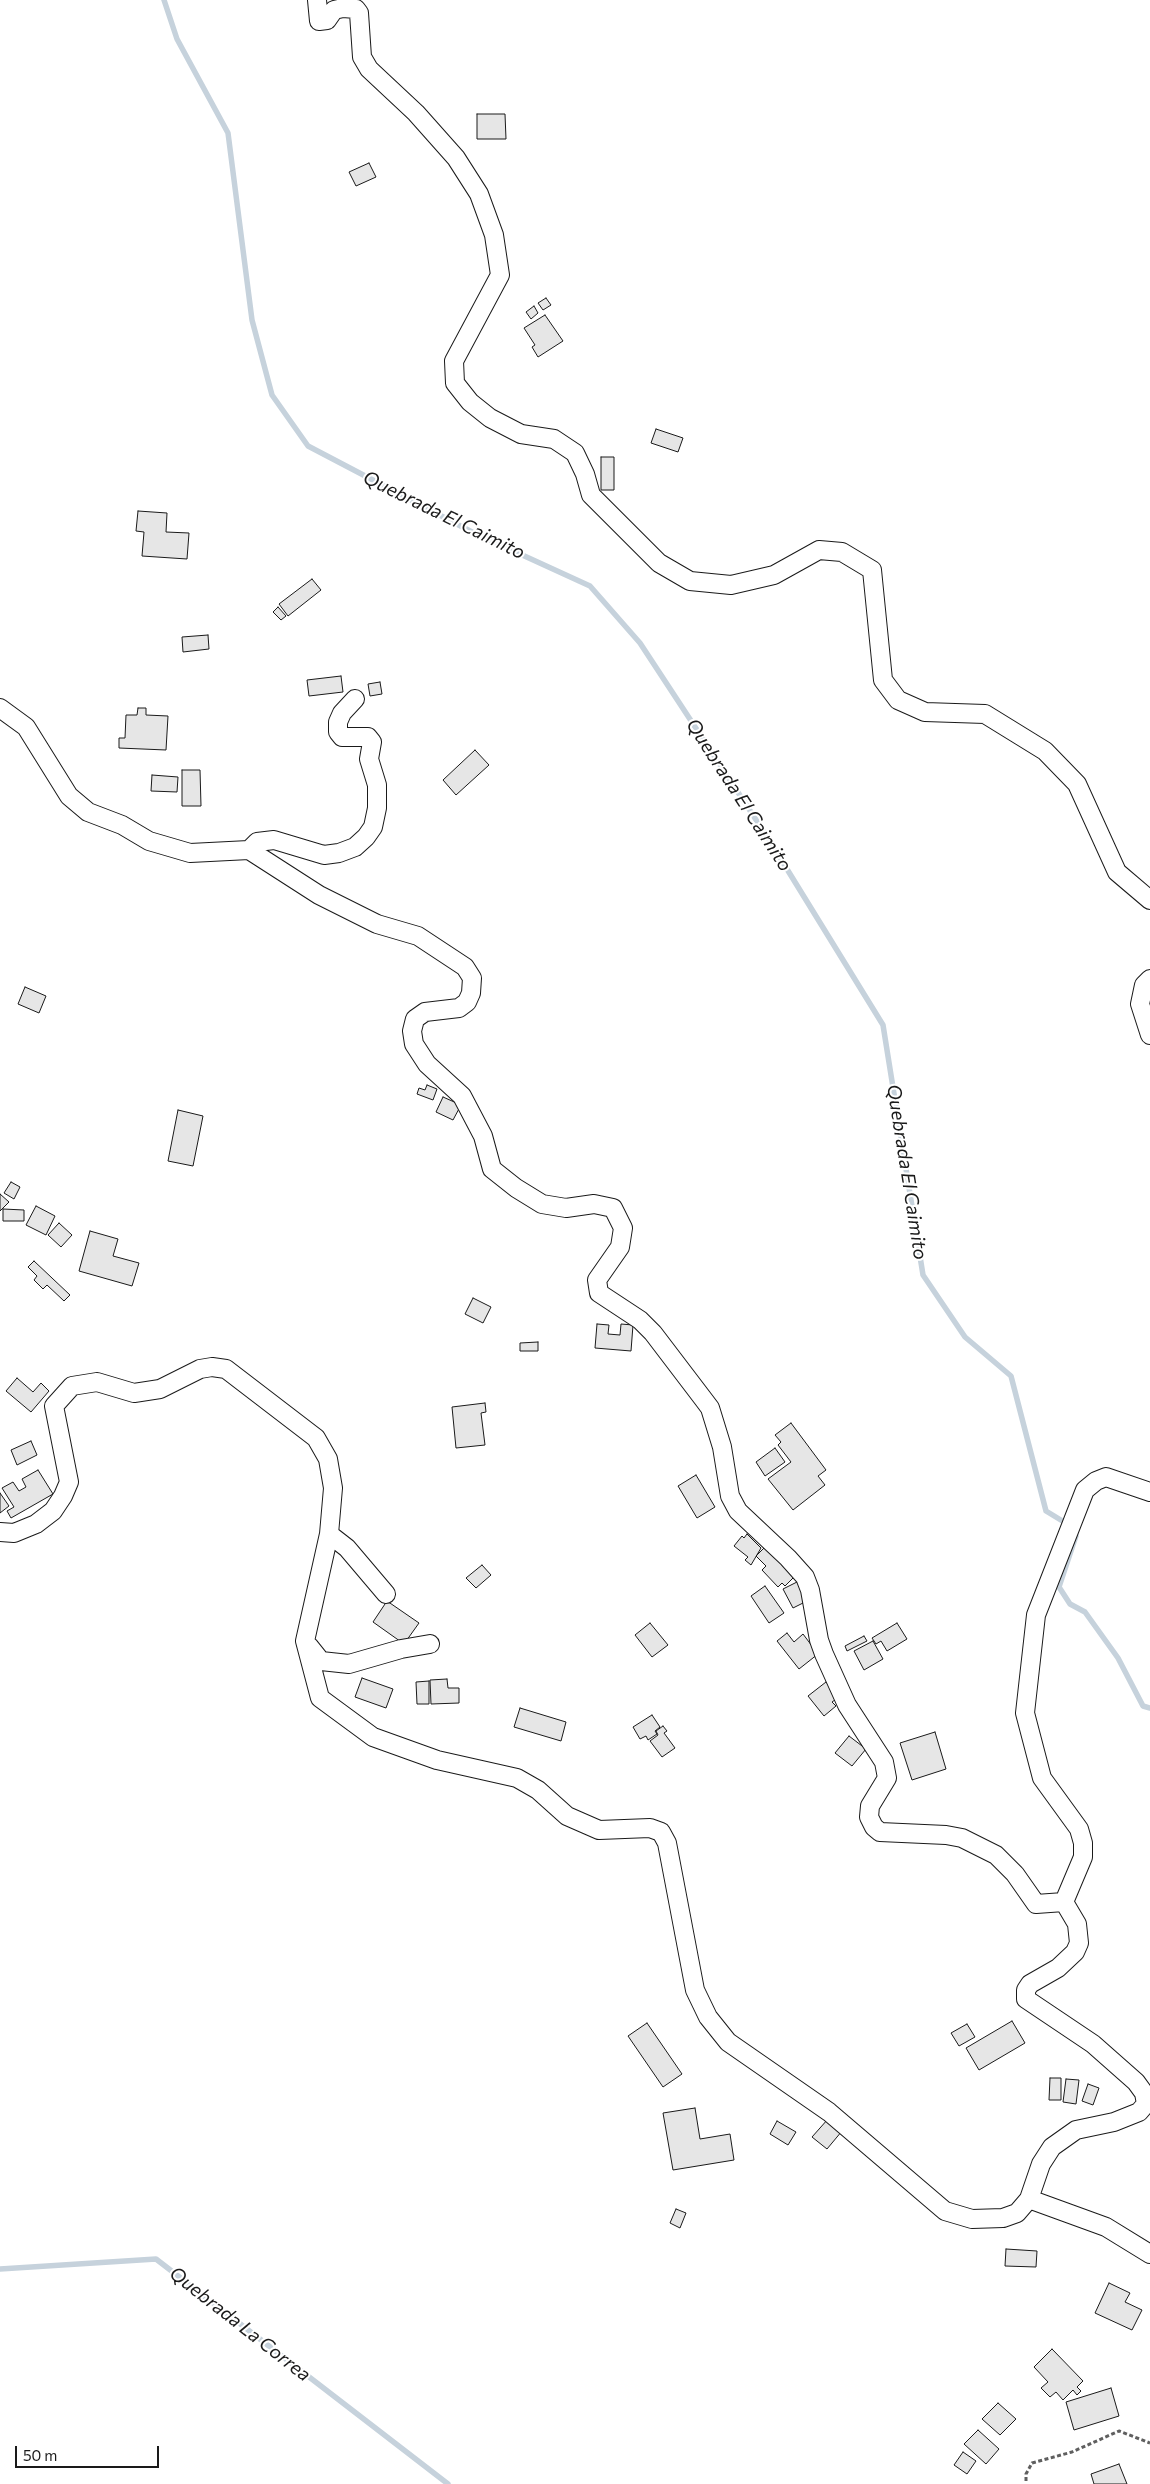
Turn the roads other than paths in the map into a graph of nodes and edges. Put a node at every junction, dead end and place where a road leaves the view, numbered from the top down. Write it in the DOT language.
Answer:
graph roads {
  1 [pos="317,0"];
  2 [pos="355,699"];
  3 [pos="0,708"];
  4 [pos="249,850"];
  5 [pos="1150,900"];
  6 [pos="1150,979"];
  7 [pos="1150,1035"];
  8 [pos="1150,1492"];
  9 [pos="0,1532"];
  10 [pos="329,1534"];
  11 [pos="386,1594"];
  12 [pos="305,1641"];
  13 [pos="430,1644"];
  14 [pos="1064,1902"];
  15 [pos="1029,2199"];
  16 [pos="1150,2254"];
  1 -- 5 [label="street"];
  2 -- 4 [label="street"];
  3 -- 4 [label="street"];
  4 -- 14 [label="street"];
  6 -- 7 [label="street"];
  8 -- 14 [label="street"];
  9 -- 10 [label="street"];
  10 -- 11 [label="street"];
  10 -- 12 [label="street"];
  12 -- 13 [label="street"];
  12 -- 15 [label="street"];
  14 -- 15 [label="street"];
  15 -- 16 [label="street"];
}
